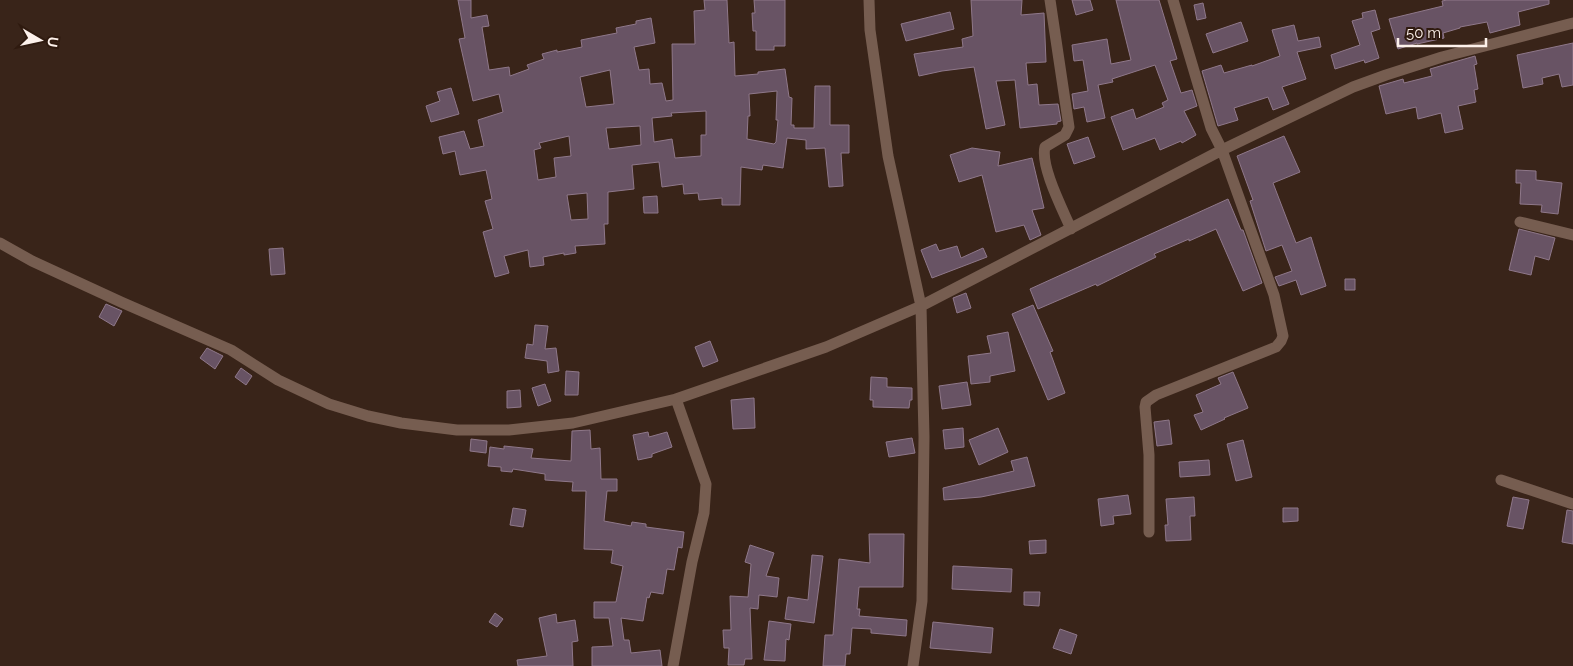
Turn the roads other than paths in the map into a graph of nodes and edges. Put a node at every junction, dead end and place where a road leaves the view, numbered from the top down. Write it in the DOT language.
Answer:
graph roads {
  1 [pos="869,0"];
  2 [pos="1050,0"];
  3 [pos="1174,0"];
  4 [pos="1573,23"];
  5 [pos="1222,150"];
  6 [pos="1520,222"];
  7 [pos="1071,229"];
  8 [pos="1573,235"];
  9 [pos="0,243"];
  10 [pos="921,306"];
  11 [pos="676,399"];
  12 [pos="1501,480"];
  13 [pos="1573,504"];
  14 [pos="1149,532"];
  15 [pos="673,666"];
  16 [pos="913,666"];
  1 -- 10 [label="street"];
  2 -- 7 [label="street"];
  3 -- 5 [label="street"];
  4 -- 5 [label="street"];
  5 -- 7 [label="street"];
  5 -- 14 [label="street"];
  6 -- 8 [label="street"];
  7 -- 10 [label="street"];
  9 -- 11 [label="street"];
  10 -- 11 [label="street"];
  10 -- 16 [label="street"];
  11 -- 15 [label="street"];
  12 -- 13 [label="street"];
}
